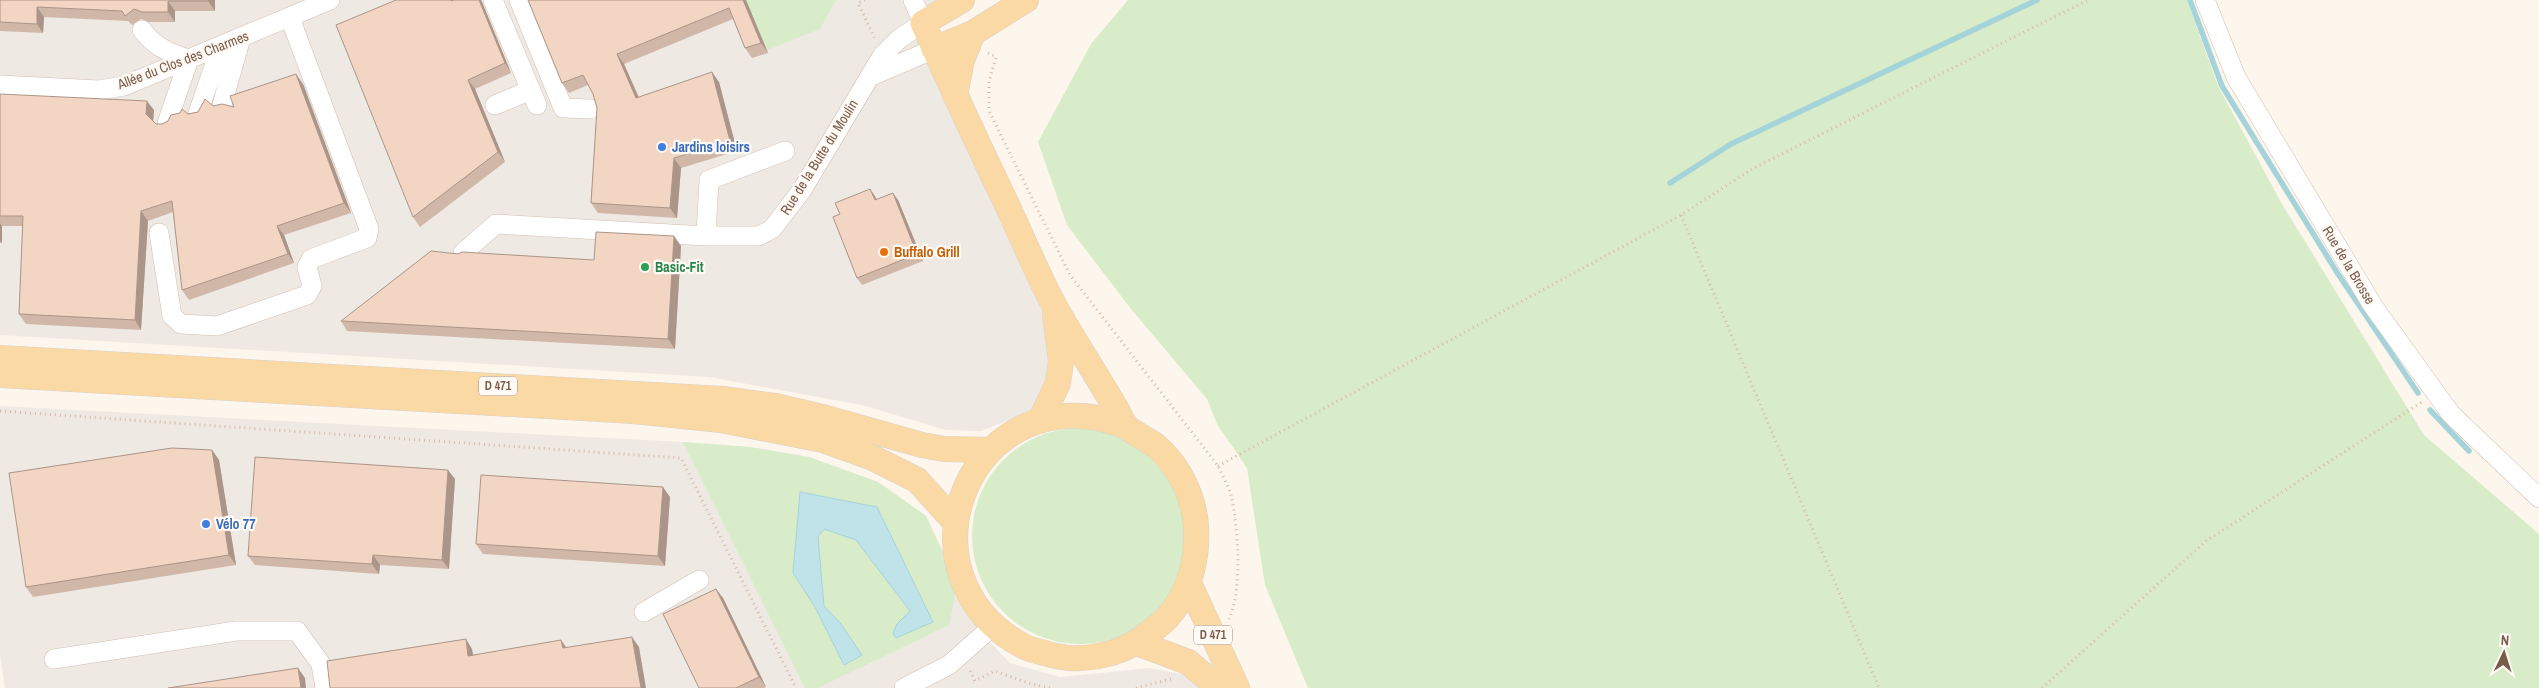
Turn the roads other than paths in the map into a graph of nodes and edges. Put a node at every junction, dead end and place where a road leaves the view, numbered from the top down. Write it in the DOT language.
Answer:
graph roads {
  1 [pos="330,0"];
  2 [pos="493,0"];
  3 [pos="519,0"];
  4 [pos="913,0"];
  5 [pos="962,0"];
  6 [pos="1026,0"];
  7 [pos="2206,0"];
  8 [pos="290,18"];
  9 [pos="923,23"];
  10 [pos="142,30"];
  11 [pos="973,33"];
  12 [pos="241,38"];
  13 [pos="221,46"];
  14 [pos="934,49"];
  15 [pos="188,59"];
  16 [pos="869,77"];
  17 [pos="0,85"];
  18 [pos="955,95"];
  19 [pos="495,105"];
  20 [pos="222,106"];
  21 [pos="590,109"];
  22 [pos="198,113"];
  23 [pos="167,123"];
  24 [pos="785,151"];
  25 [pos="160,233"];
  26 [pos="706,236"];
  27 [pos="463,253"];
  28 [pos="1053,303"];
  29 [pos="0,358"];
  30 [pos="0,376"];
  31 [pos="1040,421"];
  32 [pos="1127,427"];
  33 [pos="991,450"];
  34 [pos="2539,498"];
  35 [pos="955,522"];
  36 [pos="699,580"];
  37 [pos="1189,583"];
  38 [pos="644,612"];
  39 [pos="993,626"];
  40 [pos="1137,643"];
  41 [pos="54,659"];
  42 [pos="325,688"];
  43 [pos="904,688"];
  44 [pos="1219,688"];
  45 [pos="1237,688"];
  1 -- 8 [label="street, Allée du Clos des Charmes"];
  2 -- 19 [label="street"];
  3 -- 21 [label="street"];
  4 -- 9 [label="street"];
  5 -- 9 [label="main road"];
  6 -- 11 [label="main road"];
  7 -- 34 [label="street, Rue de la Brosse"];
  8 -- 12 [label="street, Allée du Clos des Charmes"];
  8 -- 25 [label="street"];
  9 -- 14 [label="main road"];
  9 -- 16 [label="street, Rue de la Butte du Moulin"];
  10 -- 15 [label="street"];
  11 -- 14 [label="main road"];
  11 -- 18 [label="main road"];
  12 -- 13 [label="street, Allée du Clos des Charmes"];
  12 -- 20 [label="street"];
  13 -- 15 [label="street, Allée du Clos des Charmes"];
  13 -- 22 [label="street"];
  14 -- 16 [label="street"];
  14 -- 18 [label="main road"];
  15 -- 17 [label="street, Allée du Clos des Charmes"];
  15 -- 23 [label="street"];
  16 -- 26 [label="street, Rue de la Butte du Moulin"];
  18 -- 28 [label="main road"];
  24 -- 26 [label="street"];
  26 -- 27 [label="street, Rue de la Butte du Moulin"];
  28 -- 31 [label="main road"];
  28 -- 32 [label="main road"];
  29 -- 33 [label="main road, D 471"];
  30 -- 35 [label="main road, D 471"];
  31 -- 32 [label="main road"];
  31 -- 33 [label="main road"];
  32 -- 37 [label="main road"];
  33 -- 35 [label="main road"];
  35 -- 39 [label="main road"];
  36 -- 38 [label="street"];
  37 -- 40 [label="main road"];
  37 -- 45 [label="main road, D 471"];
  39 -- 40 [label="main road"];
  39 -- 43 [label="street"];
  40 -- 44 [label="main road, D 471"];
  41 -- 42 [label="street"];
}
